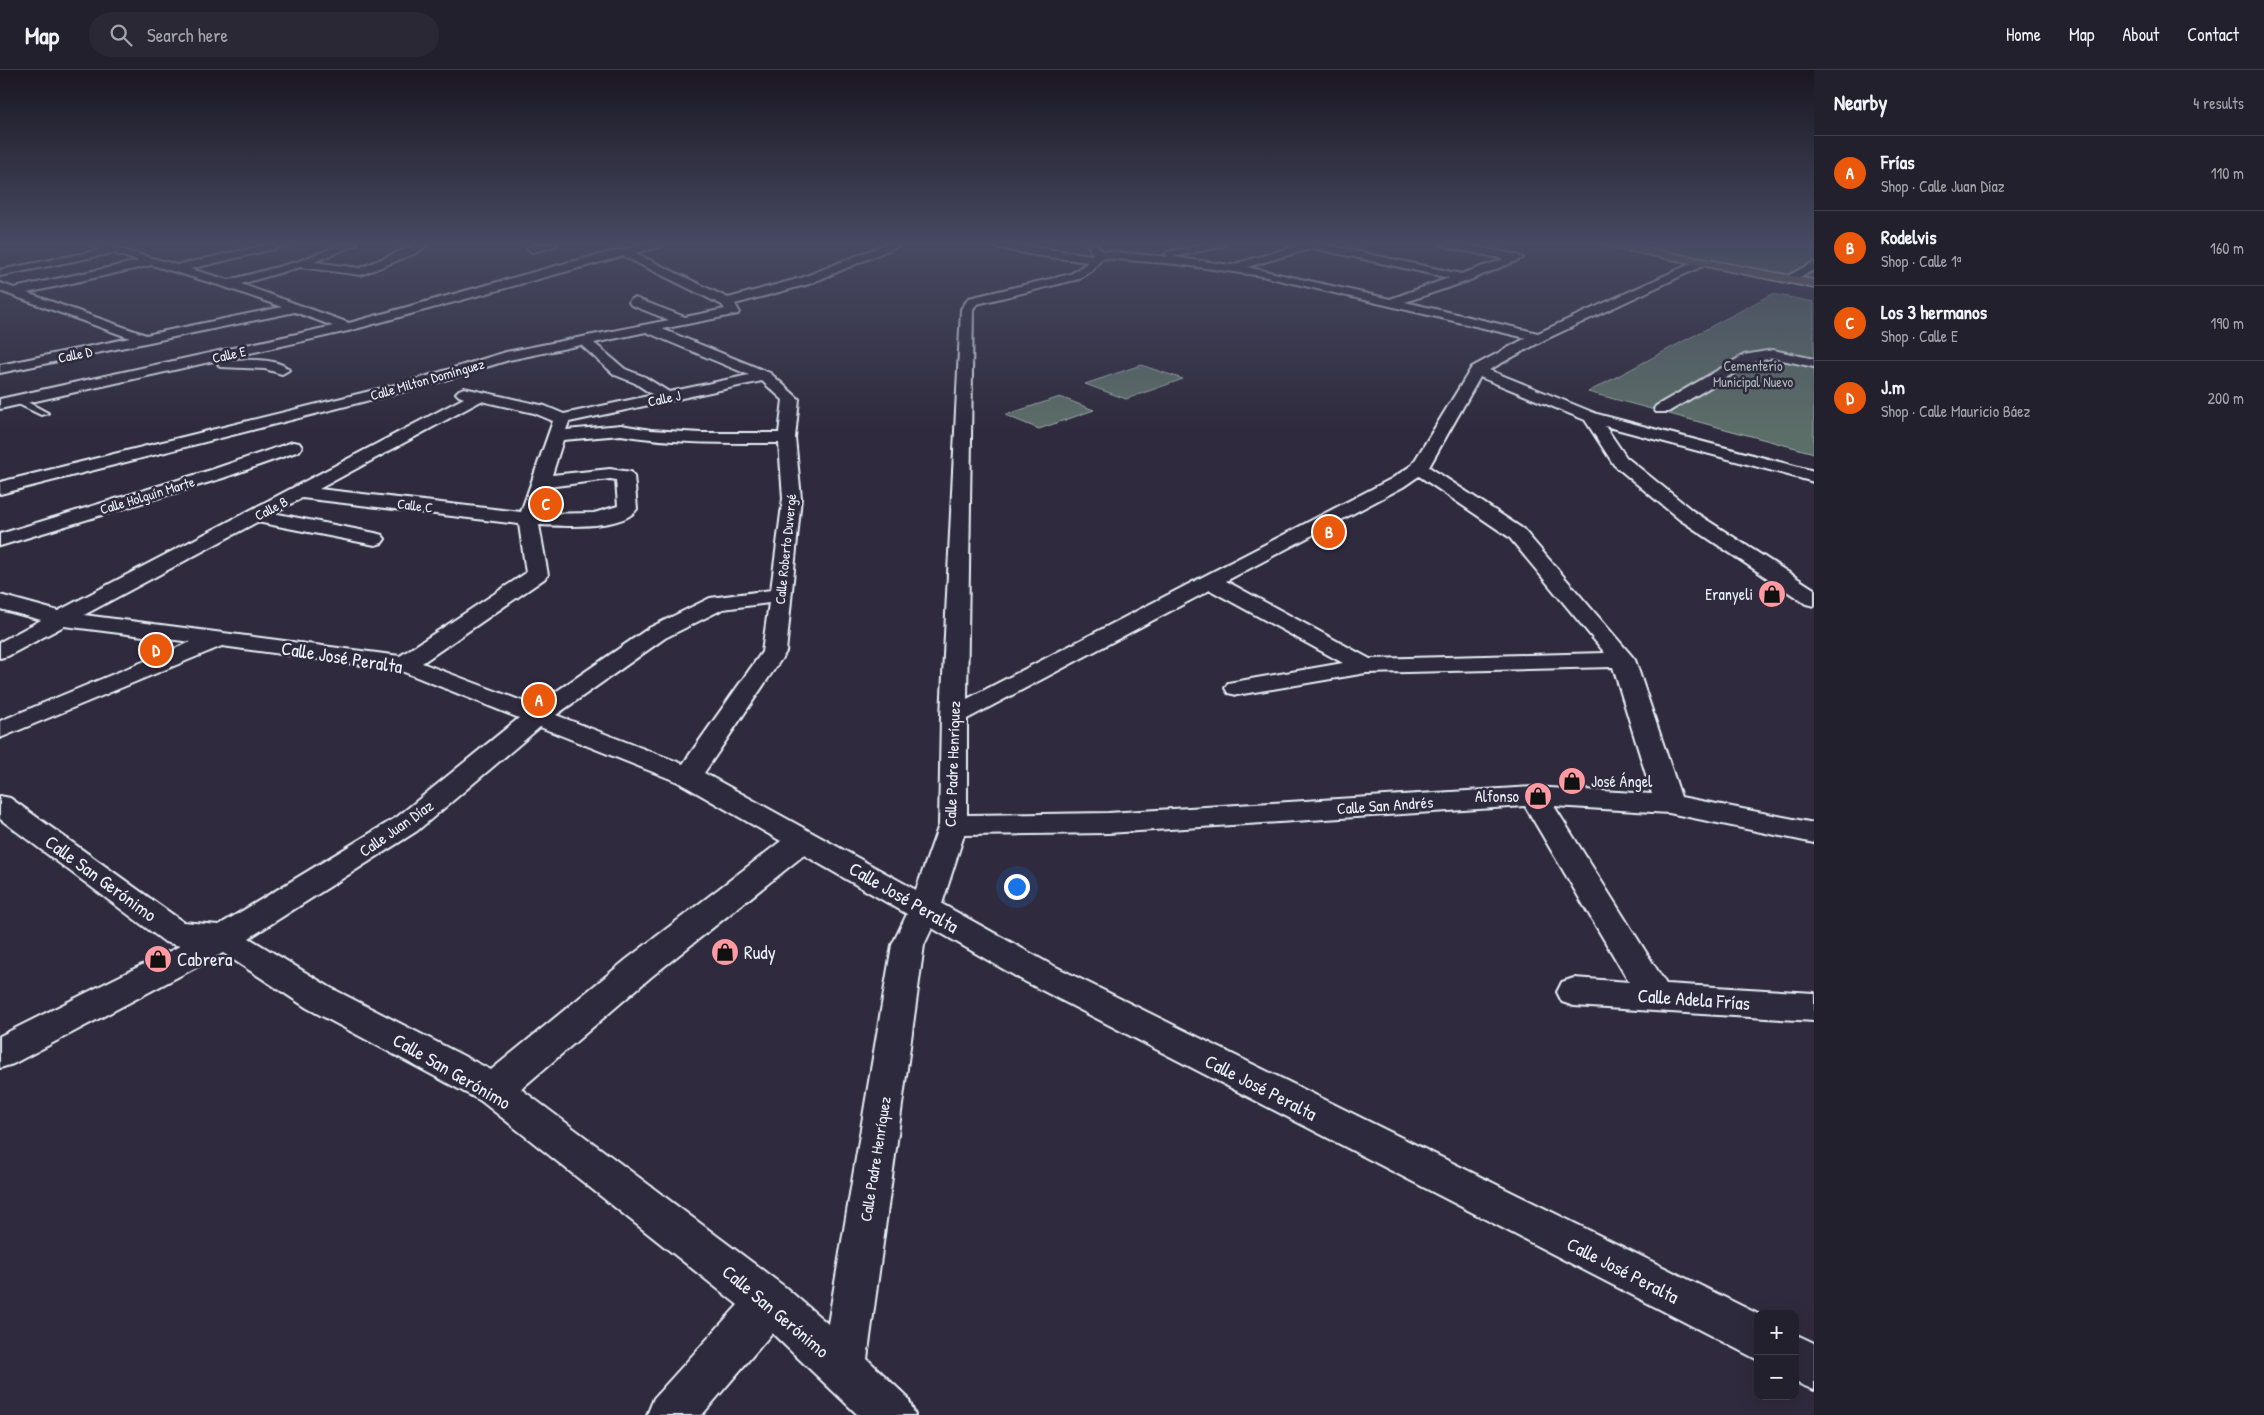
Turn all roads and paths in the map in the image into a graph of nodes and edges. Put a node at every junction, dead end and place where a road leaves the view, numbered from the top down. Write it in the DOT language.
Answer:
graph roads {
  1 [pos="50,307"];
  2 [pos="294,307"];
  3 [pos="422,307"];
  4 [pos="647,307"];
  5 [pos="738,307"];
  6 [pos="969,307"];
  7 [pos="1413,307"];
  8 [pos="1605,307"];
  9 [pos="297,308"];
  10 [pos="735,308"];
  11 [pos="686,322"];
  12 [pos="348,327"];
  13 [pos="647,327"];
  14 [pos="1539,337"];
  15 [pos="145,339"];
  16 [pos="583,340"];
  17 [pos="201,360"];
  18 [pos="1814,363"];
  19 [pos="0,369"];
  20 [pos="282,370"];
  21 [pos="1477,370"];
  22 [pos="765,376"];
  23 [pos="416,384"];
  24 [pos="0,391"];
  25 [pos="479,396"];
  26 [pos="666,397"];
  27 [pos="17,400"];
  28 [pos="0,404"];
  29 [pos="1662,409"];
  30 [pos="44,413"];
  31 [pos="1591,417"];
  32 [pos="559,428"];
  33 [pos="788,438"];
  34 [pos="293,447"];
  35 [pos="1419,468"];
  36 [pos="1814,477"];
  37 [pos="541,482"];
  38 [pos="0,488"];
  39 [pos="300,492"];
  40 [pos="256,516"];
  41 [pos="528,519"];
  42 [pos="375,539"];
  43 [pos="0,540"];
  44 [pos="1209,581"];
  45 [pos="780,595"];
  46 [pos="1814,599"];
  47 [pos="0,602"];
  48 [pos="62,619"];
  49 [pos="220,638"];
  50 [pos="0,651"];
  51 [pos="1623,660"];
  52 [pos="404,664"];
  53 [pos="1366,666"];
  54 [pos="1237,688"];
  55 [pos="954,716"];
  56 [pos="536,717"];
  57 [pos="0,730"];
  58 [pos="688,776"];
  59 [pos="1533,796"];
  60 [pos="1669,804"];
  61 [pos="0,805"];
  62 [pos="953,825"];
  63 [pos="1814,833"];
  64 [pos="803,840"];
  65 [pos="925,908"];
  66 [pos="224,938"];
  67 [pos="1574,992"];
  68 [pos="1656,997"];
  69 [pos="1814,1007"];
  70 [pos="0,1053"];
  71 [pos="494,1090"];
  72 [pos="770,1302"];
  73 [pos="1754,1336"];
  74 [pos="1799,1360"];
  75 [pos="1814,1367"];
  76 [pos="843,1368"];
  77 [pos="671,1415"];
  78 [pos="891,1415"];
  1 -- 15 [label="street"];
  2 -- 9 [label="street"];
  3 -- 12 [label="street, Calle E"];
  4 -- 11 [label="street"];
  5 -- 10 [label="street, Calle Milton Domínguez"];
  6 -- 55 [label="street, Calle Padre Henríquez"];
  7 -- 14 [label="street"];
  8 -- 14 [label="street"];
  9 -- 12 [label="street"];
  9 -- 15 [label="street, Calle D"];
  10 -- 11 [label="street, Calle Milton Domínguez"];
  11 -- 13 [label="street, Calle Milton Domínguez"];
  12 -- 17 [label="street, Calle E"];
  13 -- 16 [label="street, Calle Milton Domínguez"];
  13 -- 22 [label="street, Calle Roberto Duvergé"];
  14 -- 21 [label="street"];
  15 -- 17 [label="street"];
  15 -- 19 [label="street, Calle D"];
  16 -- 23 [label="street, Calle Milton Domínguez"];
  16 -- 26 [label="street"];
  17 -- 20 [label="street"];
  17 -- 27 [label="street, Calle E"];
  18 -- 29 [label="street"];
  21 -- 31 [label="street"];
  21 -- 35 [label="street"];
  22 -- 26 [label="street, Calle J"];
  22 -- 33 [label="street, Calle Roberto Duvergé"];
  23 -- 25 [label="street"];
  23 -- 38 [label="street, Calle Milton Domínguez"];
  24 -- 27 [label="street"];
  25 -- 32 [label="street"];
  25 -- 39 [label="street, Calle B"];
  26 -- 32 [label="street, Calle J"];
  27 -- 28 [label="street, Calle E"];
  27 -- 30 [label="lane"];
  31 -- 36 [label="street"];
  31 -- 46 [label="street"];
  32 -- 33 [label="street"];
  32 -- 37 [label="street"];
  33 -- 45 [label="street, Calle Roberto Duvergé"];
  34 -- 43 [label="street, Calle Holguín Marte"];
  35 -- 44 [label="street"];
  35 -- 51 [label="street"];
  37 -- 41 [label="street"];
  37 -- 41 [label="street, Calle C"];
  39 -- 40 [label="street, Calle B"];
  39 -- 41 [label="street, Calle C"];
  40 -- 42 [label="street"];
  40 -- 48 [label="street, Calle B"];
  41 -- 52 [label="street"];
  44 -- 53 [label="street"];
  44 -- 55 [label="street"];
  45 -- 56 [label="street, Calle Juan Díaz"];
  45 -- 58 [label="street, Calle Roberto Duvergé"];
  47 -- 48 [label="street, Calle José Peralta"];
  48 -- 49 [label="street, Calle José Peralta"];
  48 -- 50 [label="street, Calle B"];
  49 -- 52 [label="street, Calle José Peralta"];
  49 -- 57 [label="street"];
  51 -- 53 [label="street"];
  51 -- 60 [label="street"];
  52 -- 56 [label="street, Calle José Peralta"];
  53 -- 54 [label="street"];
  55 -- 62 [label="street, Calle Padre Henríquez"];
  56 -- 58 [label="street, Calle José Peralta"];
  56 -- 66 [label="street, Calle Juan Díaz"];
  58 -- 64 [label="street, Calle José Peralta"];
  59 -- 60 [label="street, Calle San Andrés"];
  59 -- 62 [label="street, Calle San Andrés"];
  59 -- 68 [label="street"];
  60 -- 63 [label="street, Calle San Andrés"];
  61 -- 66 [label="street, Calle San Gerónimo"];
  62 -- 65 [label="street, Calle Padre Henríquez"];
  64 -- 65 [label="street, Calle José Peralta"];
  64 -- 71 [label="street"];
  65 -- 73 [label="street, Calle José Peralta"];
  65 -- 76 [label="street, Calle Padre Henríquez"];
  66 -- 70 [label="street, Calle Juan Díaz"];
  66 -- 71 [label="street, Calle San Gerónimo"];
  67 -- 68 [label="street, Calle Adela Frías"];
  68 -- 69 [label="street, Calle Adela Frías"];
  71 -- 72 [label="street, Calle San Gerónimo"];
  72 -- 76 [label="street, Calle San Gerónimo"];
  72 -- 77 [label="street"];
  74 -- 75 [label="street"];
  76 -- 78 [label="street, Calle San Gerónimo"];
}
